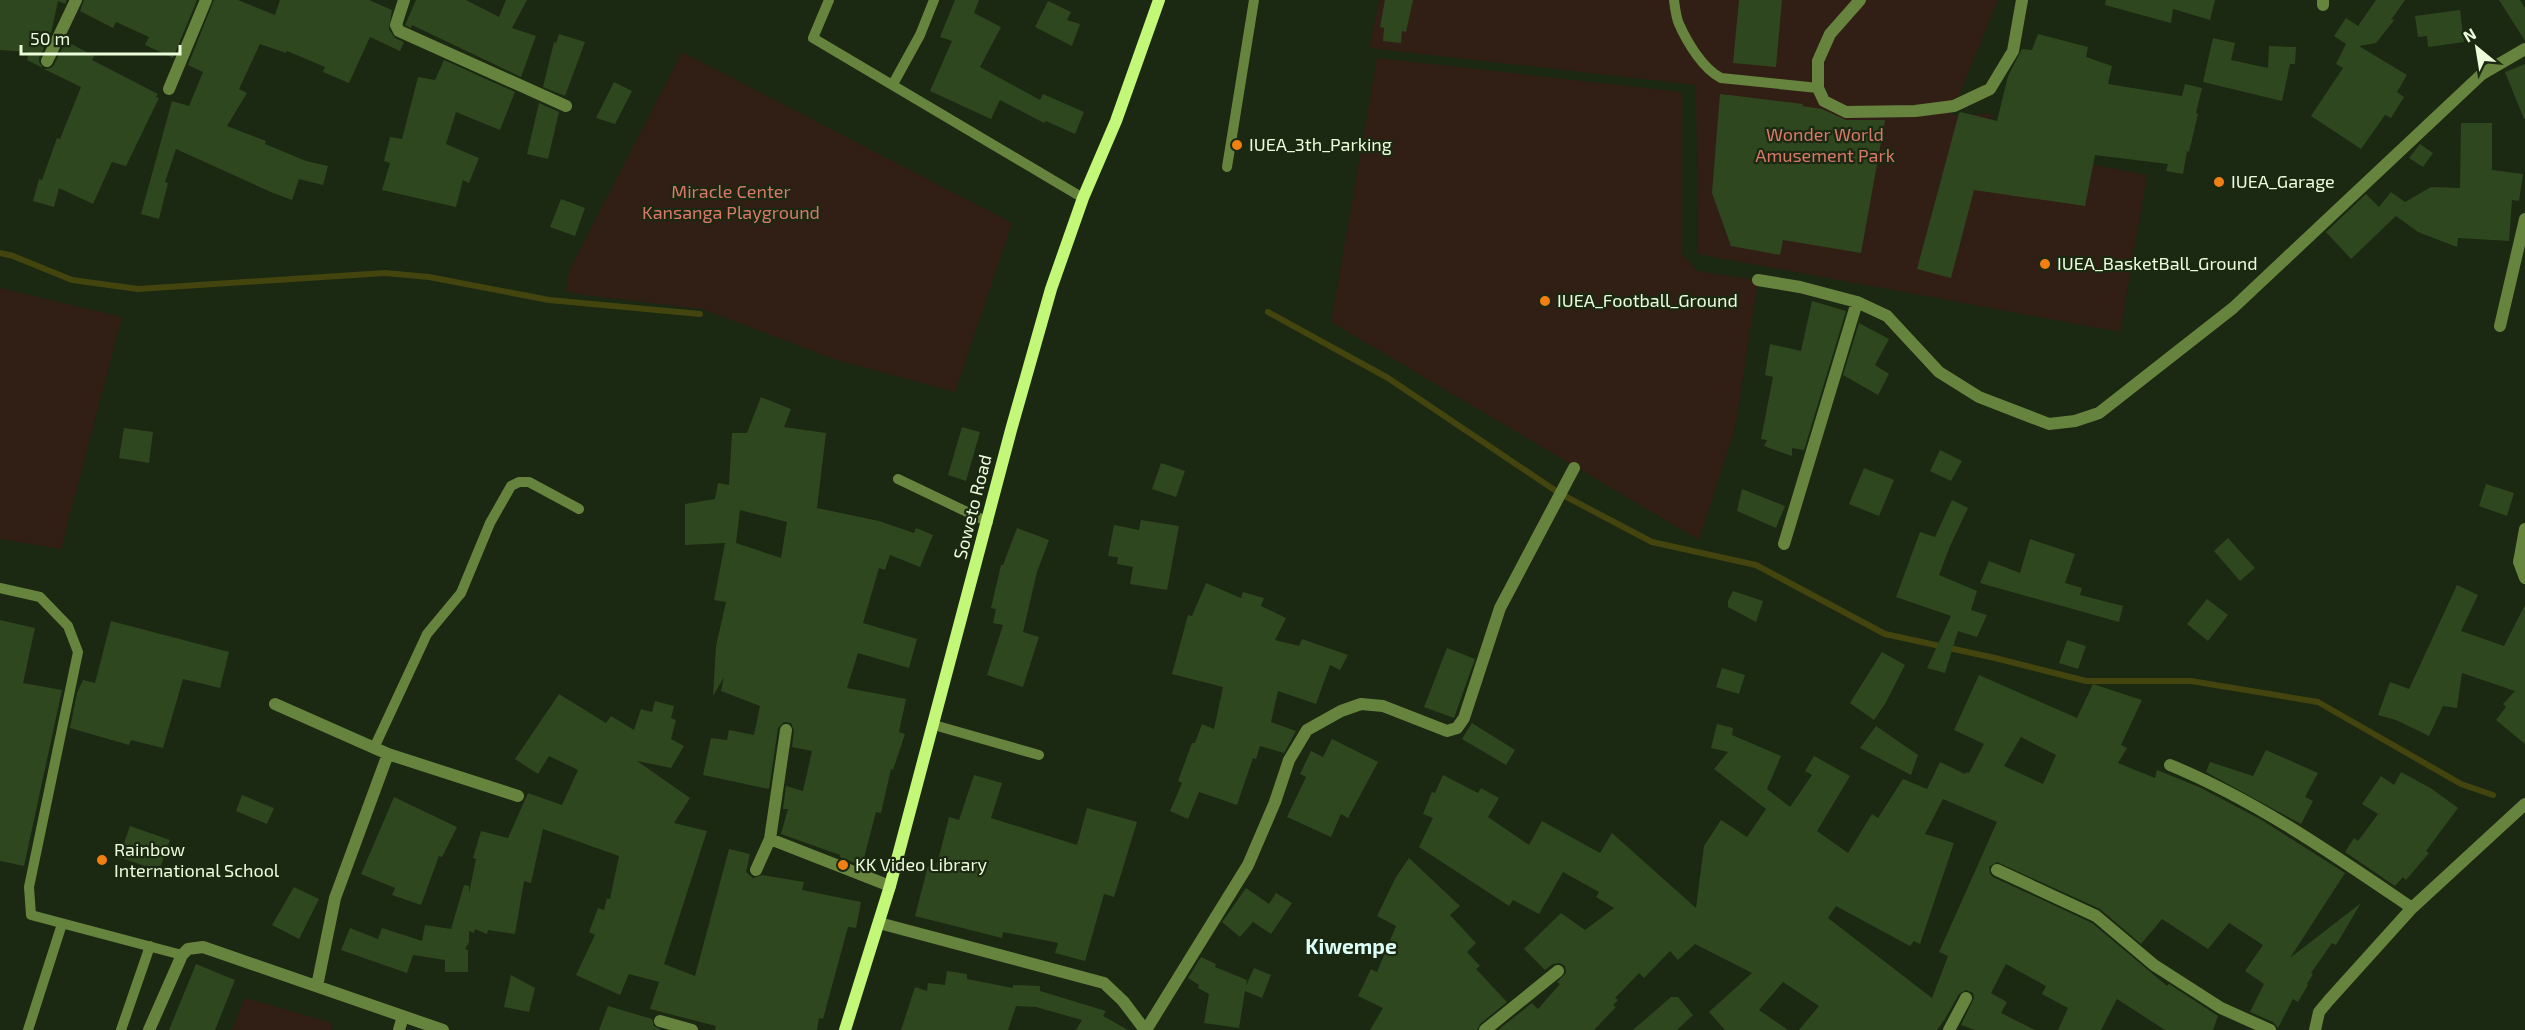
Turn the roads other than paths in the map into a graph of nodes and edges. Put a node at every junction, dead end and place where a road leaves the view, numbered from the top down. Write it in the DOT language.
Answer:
graph roads {
  1 [pos="76,0"];
  2 [pos="206,0"];
  3 [pos="404,0"];
  4 [pos="830,0"];
  5 [pos="934,0"];
  6 [pos="1159,0"];
  7 [pos="1254,0"];
  8 [pos="1674,0"];
  9 [pos="1860,0"];
  10 [pos="2022,0"];
  11 [pos="2525,49"];
  12 [pos="47,61"];
  13 [pos="893,84"];
  14 [pos="1818,88"];
  15 [pos="169,89"];
  16 [pos="566,106"];
  17 [pos="1227,167"];
  18 [pos="1083,198"];
  19 [pos="2525,219"];
  20 [pos="1758,280"];
  21 [pos="1857,302"];
  22 [pos="2500,326"];
  23 [pos="1574,468"];
  24 [pos="898,479"];
  25 [pos="579,509"];
  26 [pos="988,522"];
  27 [pos="2525,529"];
  28 [pos="1784,544"];
  29 [pos="2525,578"];
  30 [pos="0,588"];
  31 [pos="275,704"];
  32 [pos="934,725"];
  33 [pos="786,730"];
  34 [pos="374,748"];
  35 [pos="388,754"];
  36 [pos="1039,755"];
  37 [pos="2170,765"];
  38 [pos="518,796"];
  39 [pos="2525,804"];
  40 [pos="770,839"];
  41 [pos="756,870"];
  42 [pos="1997,870"];
  43 [pos="890,886"];
  44 [pos="2412,908"];
  45 [pos="879,922"];
  46 [pos="62,924"];
  47 [pos="150,946"];
  48 [pos="182,955"];
  49 [pos="1558,971"];
  50 [pos="317,986"];
  51 [pos="1966,998"];
  52 [pos="403,1016"];
  53 [pos="660,1021"];
  54 [pos="27,1030"];
  55 [pos="121,1030"];
  56 [pos="149,1030"];
  57 [pos="399,1030"];
  58 [pos="443,1030"];
  59 [pos="692,1030"];
  60 [pos="845,1030"];
  61 [pos="1146,1030"];
  62 [pos="1485,1030"];
  63 [pos="1949,1030"];
  64 [pos="2270,1030"];
  65 [pos="2315,1030"];
  1 -- 12 [label="street"];
  2 -- 15 [label="street"];
  3 -- 16 [label="street"];
  4 -- 13 [label="lane"];
  5 -- 13 [label="lane"];
  6 -- 18 [label="street, Soweto Road"];
  7 -- 17 [label="lane"];
  8 -- 14 [label="lane"];
  9 -- 14 [label="street"];
  10 -- 14 [label="street"];
  11 -- 21 [label="street"];
  13 -- 18 [label="lane"];
  18 -- 26 [label="street, Soweto Road"];
  19 -- 22 [label="street"];
  20 -- 21 [label="street"];
  21 -- 28 [label="street"];
  23 -- 61 [label="street"];
  24 -- 26 [label="lane"];
  25 -- 34 [label="lane"];
  26 -- 32 [label="street, Soweto Road"];
  27 -- 29 [label="street"];
  30 -- 46 [label="lane"];
  31 -- 34 [label="street"];
  32 -- 36 [label="lane"];
  32 -- 43 [label="street, Soweto Road"];
  33 -- 40 [label="street"];
  34 -- 35 [label="street"];
  35 -- 38 [label="street"];
  35 -- 50 [label="street"];
  37 -- 44 [label="street"];
  39 -- 44 [label="street"];
  40 -- 41 [label="street"];
  40 -- 43 [label="street"];
  42 -- 64 [label="street"];
  43 -- 45 [label="street, Soweto Road"];
  44 -- 65 [label="street"];
  45 -- 60 [label="street, Soweto Road"];
  45 -- 61 [label="street"];
  46 -- 47 [label="lane"];
  46 -- 54 [label="lane"];
  47 -- 48 [label="lane"];
  47 -- 55 [label="lane"];
  48 -- 50 [label="street"];
  48 -- 56 [label="street"];
  49 -- 62 [label="street"];
  50 -- 52 [label="street"];
  51 -- 63 [label="street"];
  52 -- 57 [label="street"];
  52 -- 58 [label="street"];
  53 -- 59 [label="street"];
}
